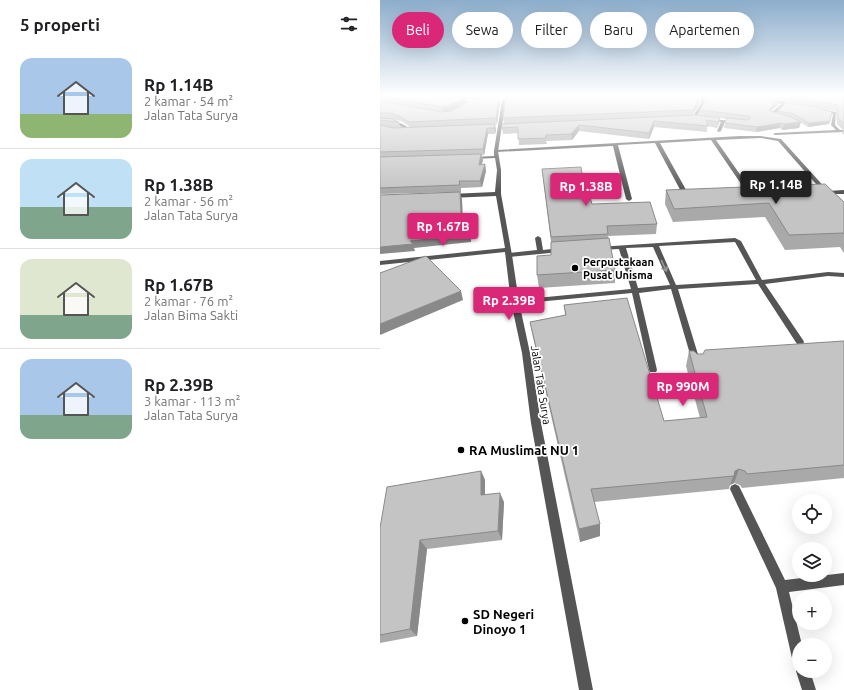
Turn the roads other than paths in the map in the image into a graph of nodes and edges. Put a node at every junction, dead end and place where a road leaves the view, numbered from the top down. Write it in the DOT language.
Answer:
graph roads {
  1 [pos="407,127"];
  2 [pos="500,127"];
  3 [pos="721,127"];
  4 [pos="804,128"];
  5 [pos="417,129"];
  6 [pos="402,130"];
  7 [pos="409,130"];
  8 [pos="719,131"];
  9 [pos="842,131"];
  10 [pos="811,132"];
  11 [pos="775,134"];
  12 [pos="713,139"];
  13 [pos="657,142"];
  14 [pos="615,144"];
  15 [pos="496,154"];
  16 [pos="465,158"];
  17 [pos="844,192"];
  18 [pos="827,193"];
  19 [pos="498,194"];
  20 [pos="819,194"];
  21 [pos="444,196"];
  22 [pos="759,196"];
  23 [pos="629,199"];
  24 [pos="693,199"];
  25 [pos="538,238"];
  26 [pos="655,245"];
  27 [pos="622,247"];
  28 [pos="594,249"];
  29 [pos="571,250"];
  30 [pos="540,251"];
  31 [pos="509,252"];
  32 [pos="380,263"];
  33 [pos="844,275"];
  34 [pos="760,282"];
  35 [pos="674,287"];
  36 [pos="635,291"];
  37 [pos="515,302"];
  38 [pos="800,342"];
  39 [pos="697,365"];
  40 [pos="653,370"];
  41 [pos="735,489"];
  42 [pos="844,579"];
  43 [pos="782,587"];
  44 [pos="794,638"];
  45 [pos="805,678"];
  46 [pos="586,690"];
  47 [pos="809,690"];
  1 -- 7 [label="street"];
  2 -- 15 [label="street, Jalan Tata Surya"];
  3 -- 8 [label="street"];
  4 -- 10 [label="street"];
  5 -- 7 [label="street"];
  6 -- 7 [label="street"];
  9 -- 10 [label="street"];
  10 -- 11 [label="street"];
  12 -- 13 [label="street"];
  12 -- 18 [label="street"];
  12 -- 22 [label="street"];
  13 -- 14 [label="street"];
  13 -- 24 [label="street"];
  14 -- 15 [label="street"];
  14 -- 23 [label="street"];
  15 -- 16 [label="street"];
  15 -- 19 [label="street, Jalan Tata Surya"];
  17 -- 18 [label="street"];
  18 -- 20 [label="street"];
  19 -- 21 [label="street"];
  19 -- 31 [label="street, Jalan Tata Surya"];
  25 -- 30 [label="street"];
  26 -- 27 [label="street"];
  26 -- 34 [label="street"];
  26 -- 35 [label="street, one-way"];
  27 -- 28 [label="street"];
  27 -- 36 [label="street"];
  29 -- 30 [label="street"];
  30 -- 31 [label="street"];
  31 -- 32 [label="street"];
  31 -- 37 [label="street, Jalan Tata Surya"];
  33 -- 34 [label="street"];
  34 -- 35 [label="street"];
  34 -- 38 [label="street"];
  35 -- 36 [label="street"];
  35 -- 39 [label="street"];
  36 -- 37 [label="street"];
  36 -- 40 [label="street"];
  37 -- 46 [label="street, Jalan Tata Surya"];
  41 -- 43 [label="street"];
  42 -- 43 [label="street"];
  43 -- 44 [label="street"];
  45 -- 47 [label="street"];
}
